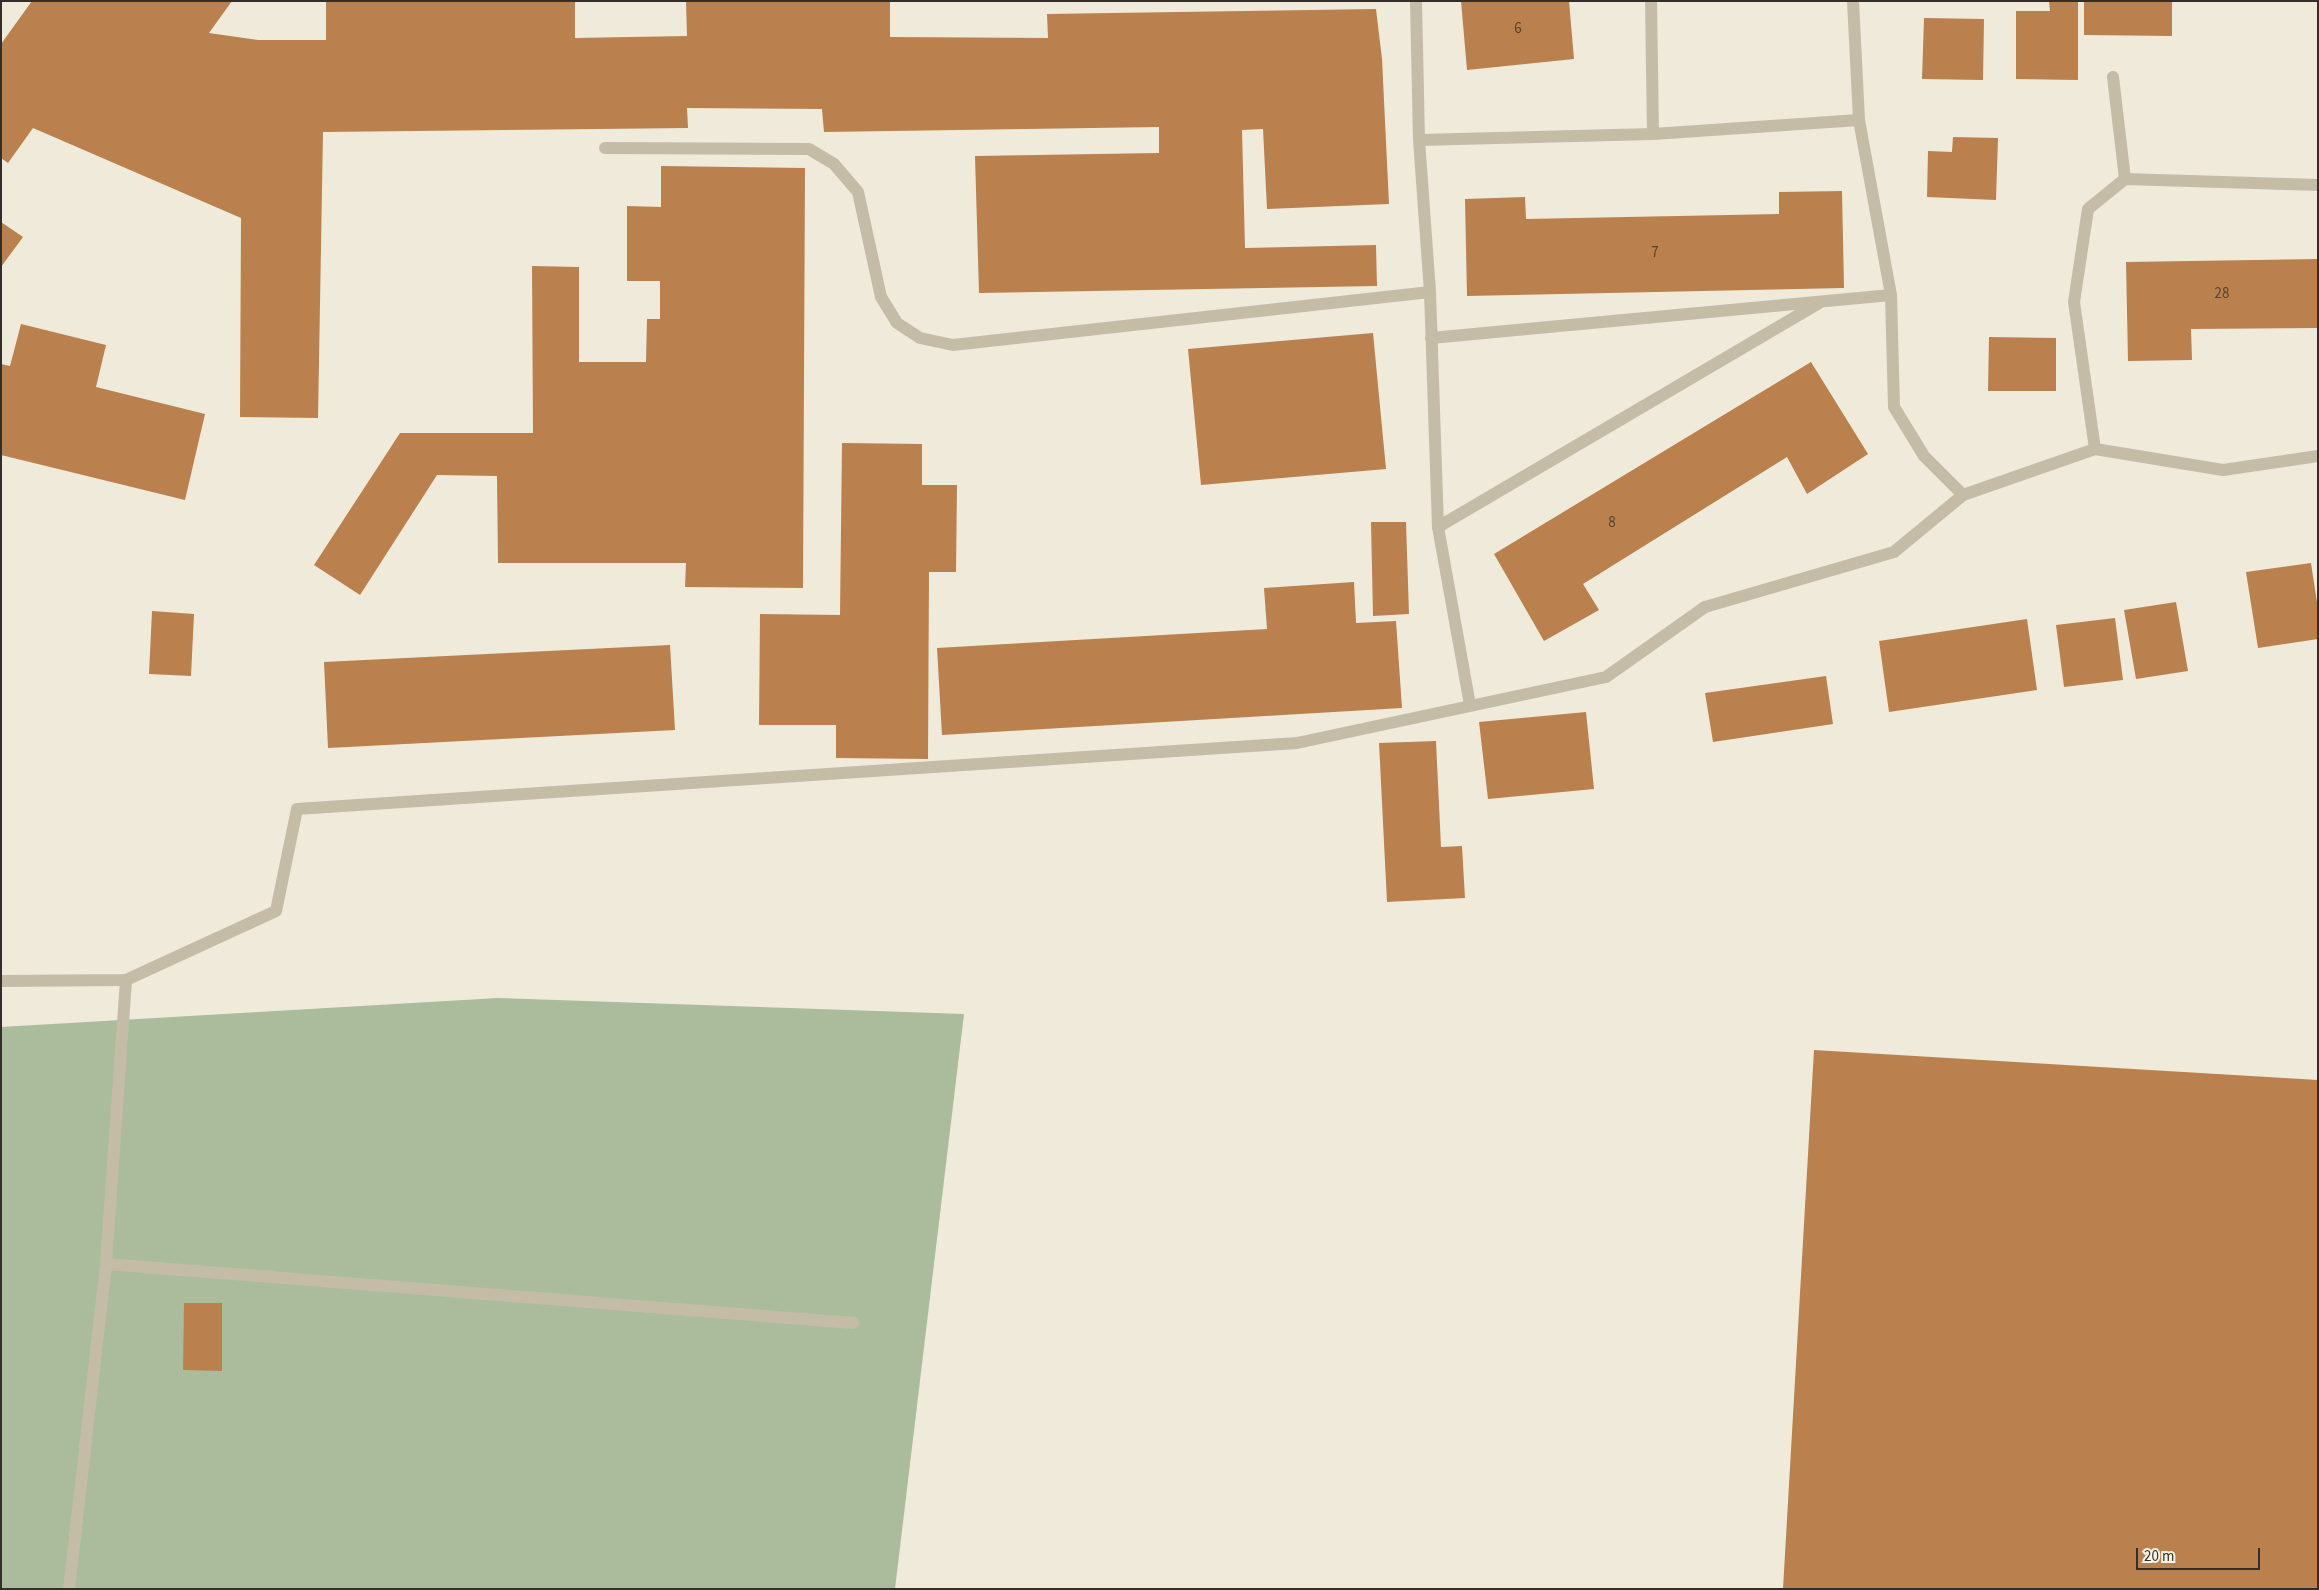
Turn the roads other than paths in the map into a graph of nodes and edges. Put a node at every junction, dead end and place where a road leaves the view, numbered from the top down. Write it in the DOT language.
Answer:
graph roads {
  1 [pos="1416,1"];
  2 [pos="1651,1"];
  3 [pos="1853,1"];
  4 [pos="2113,77"];
  5 [pos="1860,120"];
  6 [pos="1653,134"];
  7 [pos="1419,140"];
  8 [pos="605,148"];
  9 [pos="2125,178"];
  10 [pos="2318,185"];
  11 [pos="1430,292"];
  12 [pos="1891,295"];
  13 [pos="1823,301"];
  14 [pos="1431,338"];
  15 [pos="2095,449"];
  16 [pos="2318,456"];
  17 [pos="1963,495"];
  18 [pos="1438,527"];
  19 [pos="1470,705"];
  20 [pos="126,980"];
  21 [pos="1,981"];
  22 [pos="106,1264"];
  23 [pos="853,1323"];
  24 [pos="69,1589"];
  1 -- 7 [label="street"];
  2 -- 6 [label="street"];
  3 -- 5 [label="street"];
  4 -- 9 [label="street"];
  5 -- 6 [label="street"];
  5 -- 12 [label="street"];
  6 -- 7 [label="street"];
  7 -- 11 [label="street"];
  8 -- 11 [label="street"];
  9 -- 10 [label="street"];
  9 -- 15 [label="street"];
  11 -- 14 [label="street"];
  12 -- 13 [label="street"];
  12 -- 17 [label="street"];
  13 -- 14 [label="street"];
  13 -- 18 [label="street"];
  14 -- 18 [label="street"];
  15 -- 16 [label="street"];
  15 -- 17 [label="street"];
  17 -- 19 [label="street"];
  18 -- 19 [label="street"];
  19 -- 20 [label="street"];
  20 -- 21 [label="street"];
  20 -- 22 [label="street"];
  22 -- 23 [label="street"];
  22 -- 24 [label="street"];
}
